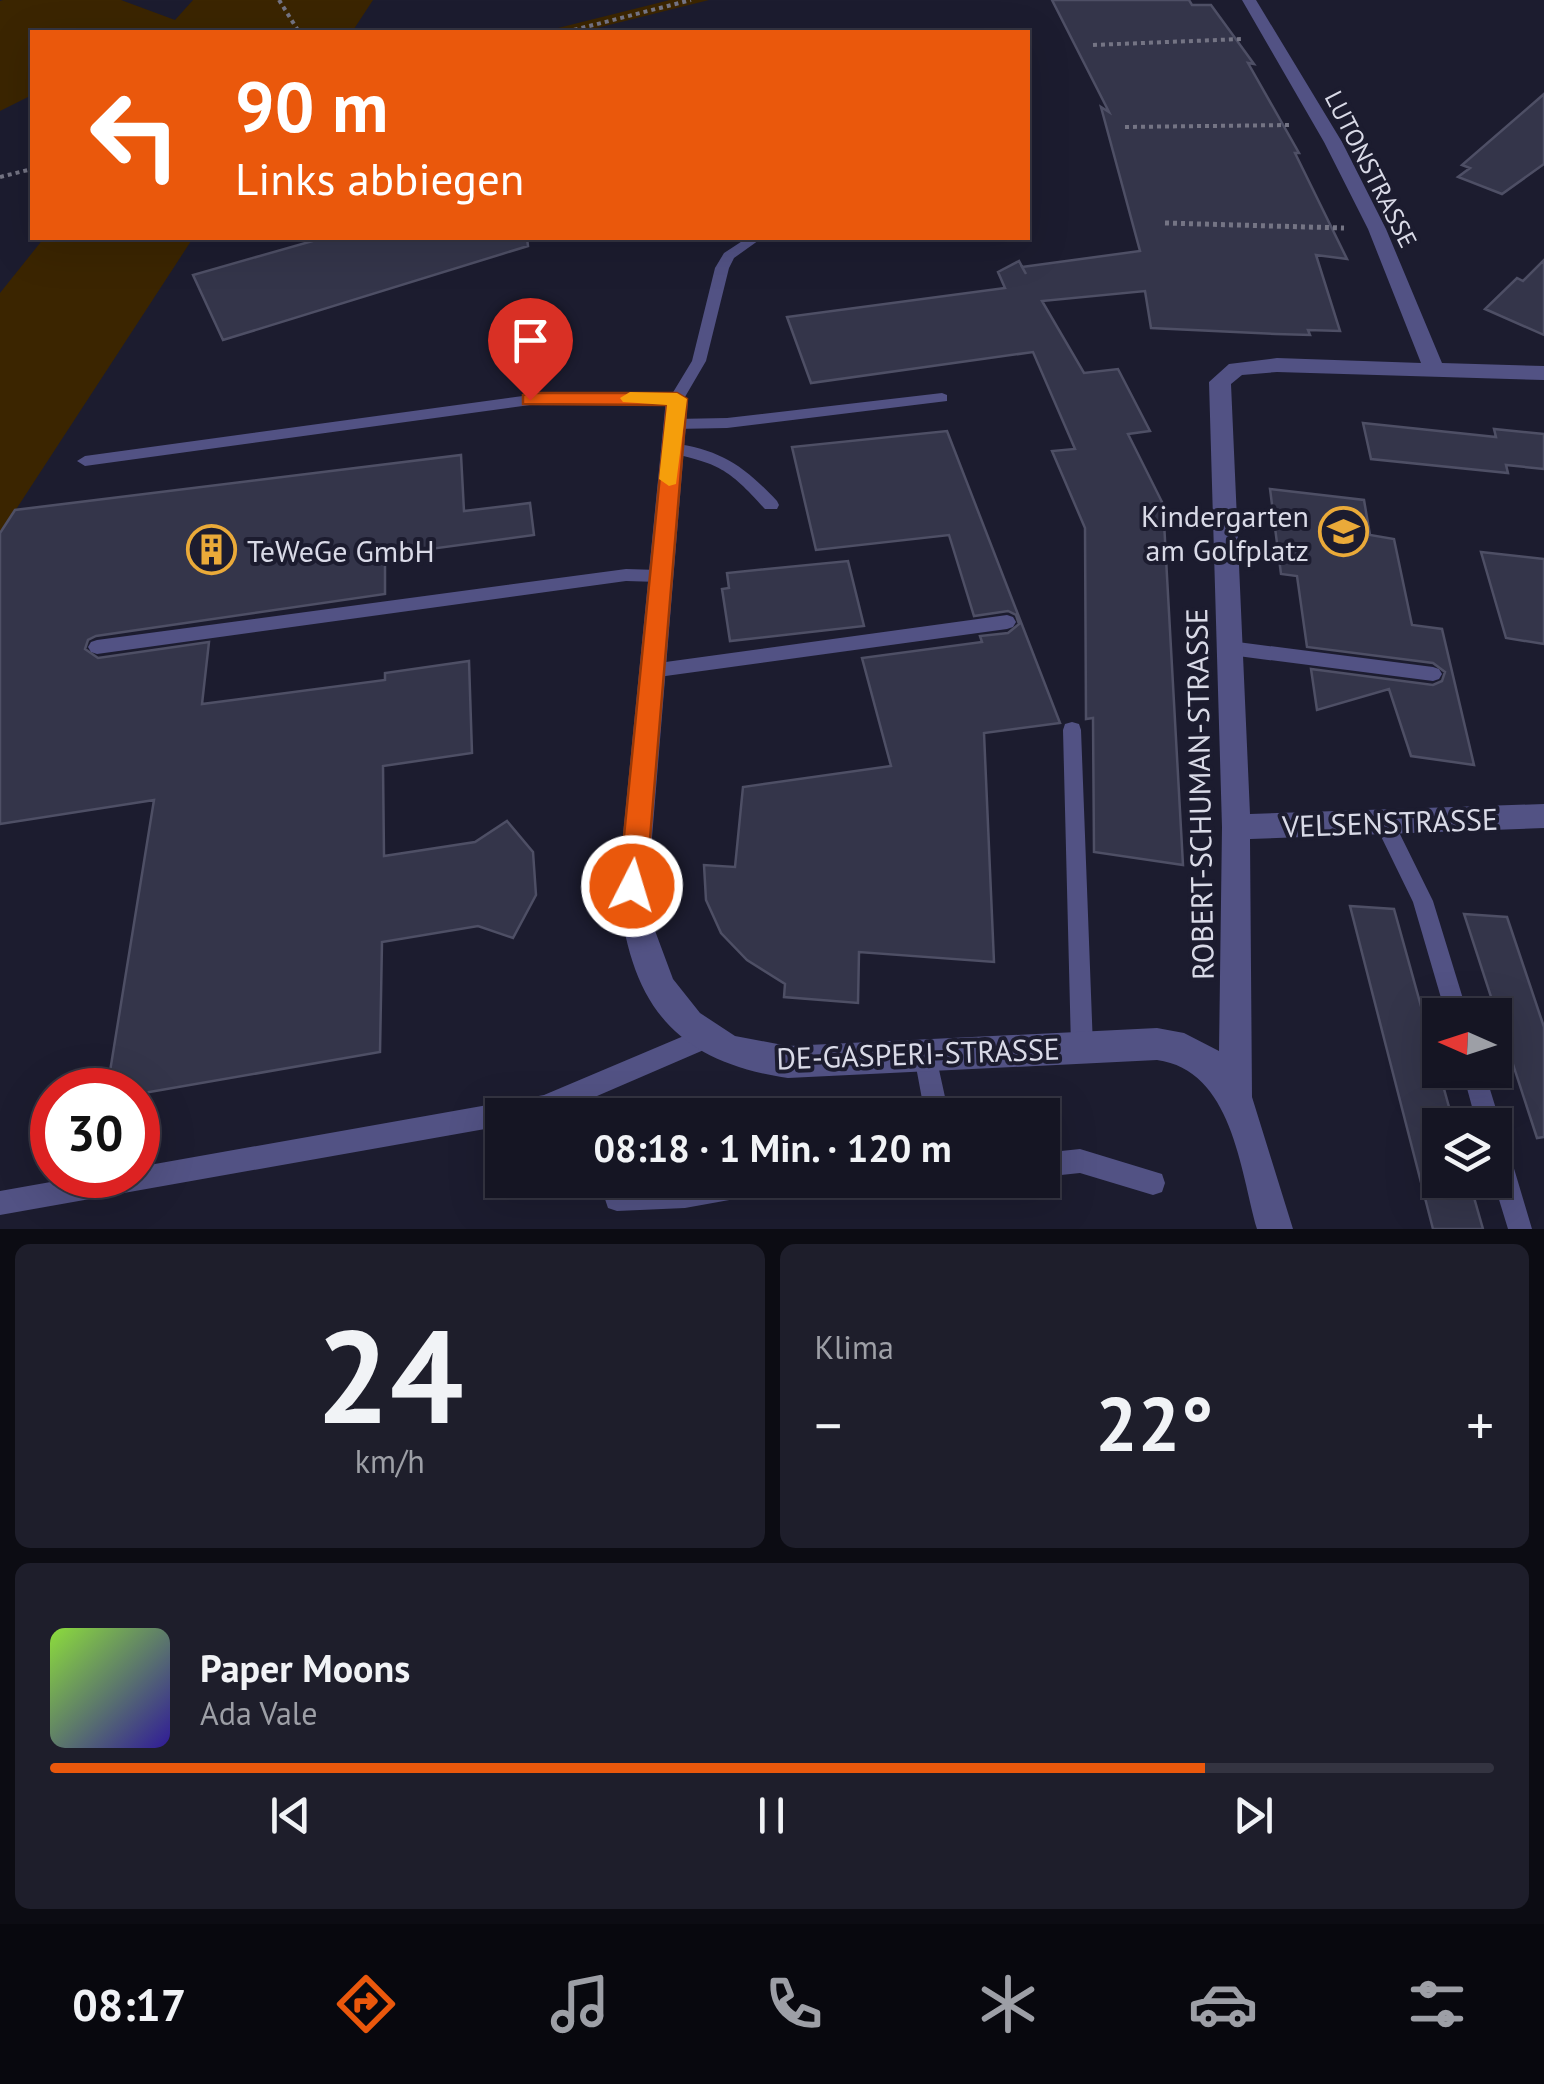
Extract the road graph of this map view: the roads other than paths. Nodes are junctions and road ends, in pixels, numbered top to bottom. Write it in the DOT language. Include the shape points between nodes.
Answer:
graph roads {
  1 [pos="1249,0"];
  2 [pos="751,240"];
  3 [pos="1434,369"];
  4 [pos="1544,372"];
  5 [pos="942,398"];
  6 [pos="675,424"];
  7 [pos="85,461"];
  8 [pos="772,505"];
  9 [pos="659,576"];
  10 [pos="1008,622"];
  11 [pos="96,647"];
  12 [pos="1230,648"];
  13 [pos="652,670"];
  14 [pos="1433,674"];
  15 [pos="1072,730"];
  16 [pos="1544,816"];
  17 [pos="1385,824"];
  18 [pos="1236,826"];
  19 [pos="1452,998"];
  20 [pos="705,1038"];
  21 [pos="1082,1047"];
  22 [pos="925,1056"];
  23 [pos="1235,1097"];
  24 [pos="934,1098"];
  25 [pos="1060,1164"];
  26 [pos="1152,1183"];
  27 [pos="640,1198"];
  28 [pos="1511,1198"];
  29 [pos="618,1199"];
  30 [pos="0,1203"];
  31 [pos="1275,1229"];
  32 [pos="1520,1229"];
  1 -- 3 [label="street, LUTONSTRASSE" via="1377,228"];
  2 -- 6 [label="lane" via="722,268 699,362"];
  3 -- 4 [label="street, ROBERT-SCHUMAN-STRASSE"];
  3 -- 12 [label="street, ROBERT-SCHUMAN-STRASSE" via="1250,366 1220,382"];
  5 -- 6 [label="lane"];
  6 -- 7 [label="lane" via="530,400"];
  6 -- 8 [label="lane"];
  6 -- 9 [label="street, DE-GASPERI-STRASSE"];
  9 -- 11 [label="lane" via="626,575"];
  9 -- 13 [label="street, DE-GASPERI-STRASSE"];
  10 -- 13 [label="lane"];
  12 -- 14 [label="lane"];
  12 -- 18 [label="street, ROBERT-SCHUMAN-STRASSE"];
  13 -- 20 [label="street, DE-GASPERI-STRASSE" via="634,918 654,977"];
  15 -- 21 [label="lane"];
  16 -- 17 [label="street, VELSENSTRASSE"];
  17 -- 18 [label="street, VELSENSTRASSE"];
  17 -- 19 [label="lane" via="1423,901"];
  18 -- 23 [label="street, ROBERT-SCHUMAN-STRASSE"];
  20 -- 22 [label="street, DE-GASPERI-STRASSE" via="746,1056 788,1062"];
  20 -- 30 [label="lane" via="544,1107"];
  21 -- 22 [label="street, DE-GASPERI-STRASSE"];
  21 -- 23 [label="street, DE-GASPERI-STRASSE" via="1178,1046 1206,1060"];
  22 -- 24 [label="lane"];
  23 -- 31 [label="street, ROBERT-SCHUMAN-STRASSE"];
  25 -- 26 [label="lane" via="1080,1162"];
  27 -- 29 [label="lane"];
  28 -- 32 [label="lane"];
}
